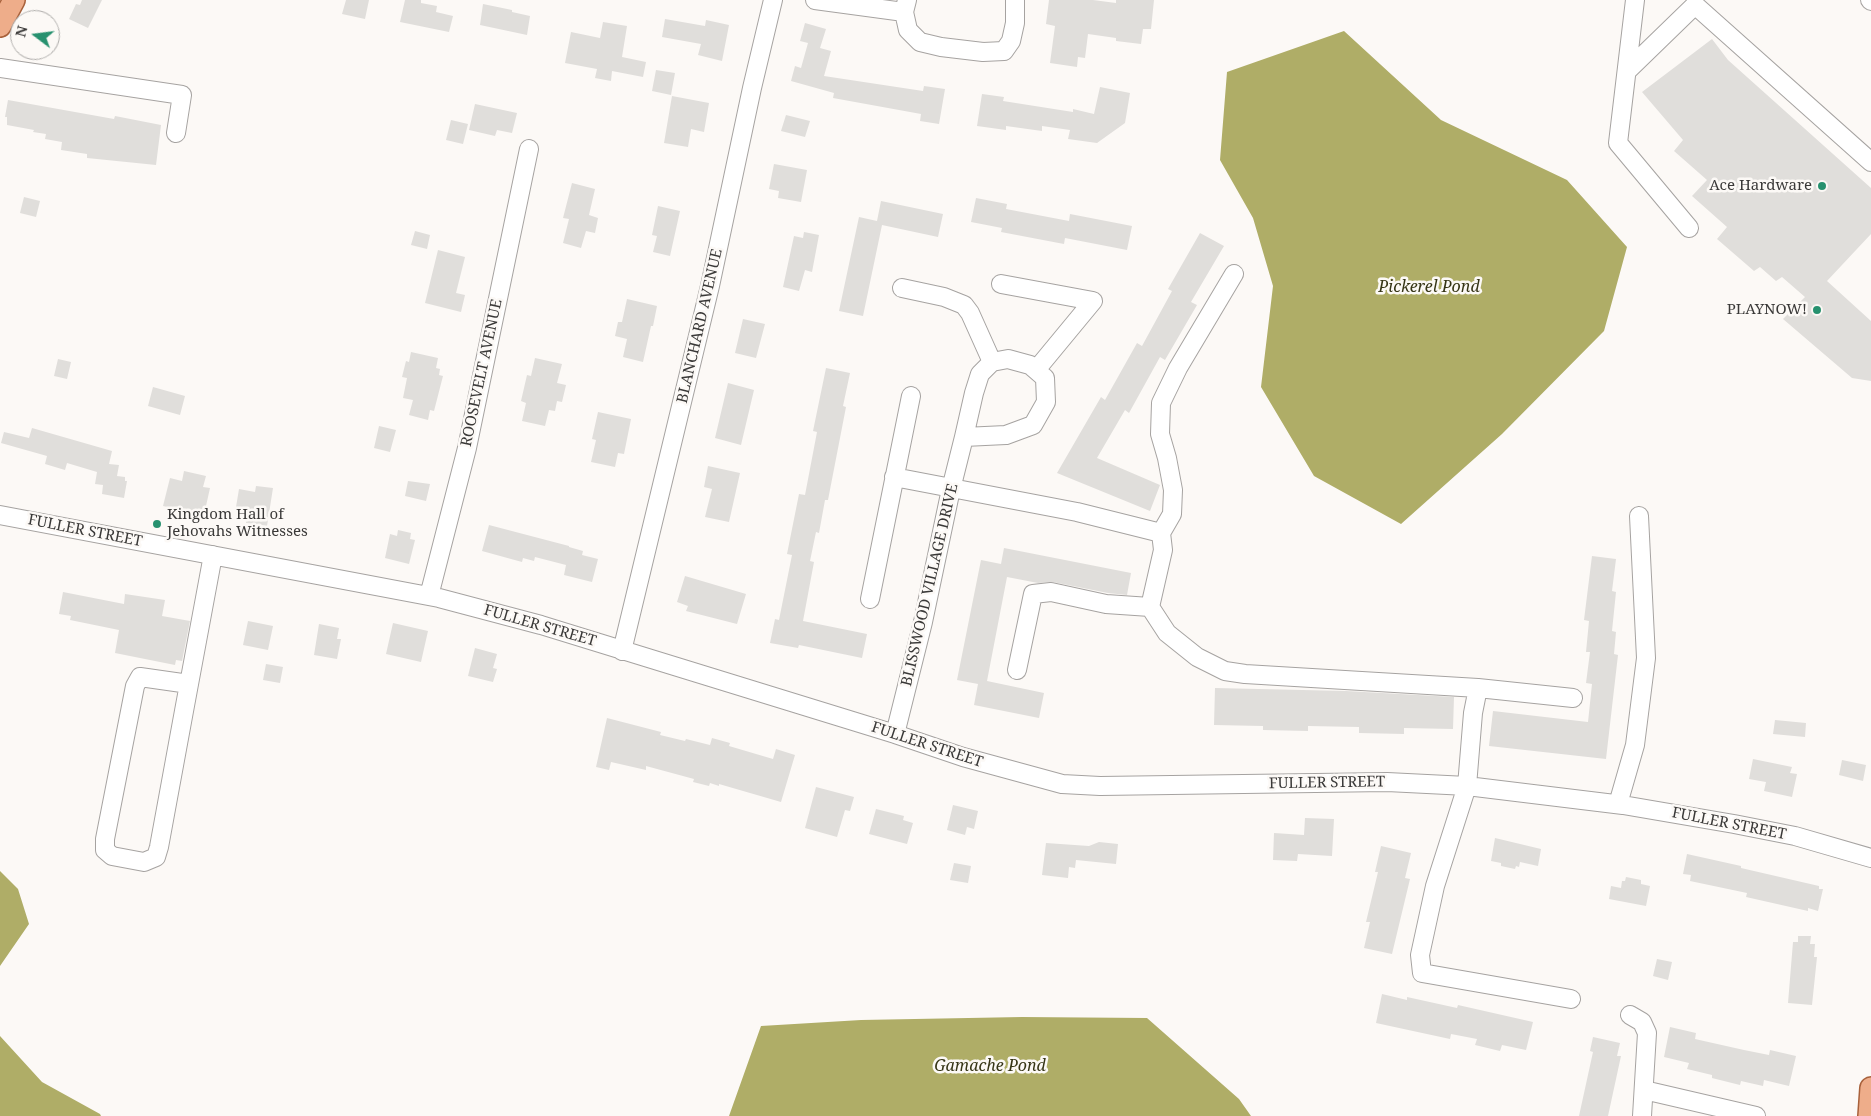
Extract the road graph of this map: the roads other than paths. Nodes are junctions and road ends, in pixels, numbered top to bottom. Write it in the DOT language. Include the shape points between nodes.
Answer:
graph roads {
  1 [pos="14,0"];
  2 [pos="773,0"];
  3 [pos="815,0"];
  4 [pos="1015,0"];
  5 [pos="1635,0"];
  6 [pos="906,6"];
  7 [pos="0,26"];
  8 [pos="0,68"];
  9 [pos="1627,71"];
  10 [pos="176,133"];
  11 [pos="529,149"];
  12 [pos="1871,162"];
  13 [pos="1689,228"];
  14 [pos="1234,274"];
  15 [pos="1001,284"];
  16 [pos="902,288"];
  17 [pos="992,362"];
  18 [pos="1036,370"];
  19 [pos="911,396"];
  20 [pos="964,437"];
  21 [pos="894,477"];
  22 [pos="952,489"];
  23 [pos="0,515"];
  24 [pos="1639,516"];
  25 [pos="1161,533"];
  26 [pos="213,555"];
  27 [pos="429,596"];
  28 [pos="870,599"];
  29 [pos="1150,607"];
  30 [pos="622,651"];
  31 [pos="1018,670"];
  32 [pos="189,684"];
  33 [pos="1478,688"];
  34 [pos="1573,698"];
  35 [pos="895,734"];
  36 [pos="1467,786"];
  37 [pos="1618,804"];
  38 [pos="1871,858"];
  39 [pos="1571,998"];
  40 [pos="1630,1015"];
  41 [pos="1871,1088"];
  42 [pos="1644,1090"];
  43 [pos="1642,1116"];
  44 [pos="1756,1116"];
  45 [pos="1869,1116"];
  1 -- 7 [label="main road"];
  2 -- 30 [label="street, BLANCHARD AVENUE" via="710,286"];
  3 -- 6 [label="street"];
  4 -- 6 [label="street" via="1015,23 1011,41 1004,51 983,52 920,42 908,30"];
  5 -- 9 [label="street"];
  8 -- 10 [label="street" via="182,95"];
  9 -- 12 [label="street" via="1695,5"];
  9 -- 13 [label="street" via="1618,143"];
  11 -- 27 [label="street, ROOSEVELT AVENUE" via="467,448"];
  14 -- 25 [label="street" via="1161,402 1160,434 1174,490 1172,514"];
  15 -- 18 [label="street" via="1093,301"];
  16 -- 17 [label="street" via="964,305"];
  17 -- 18 [label="street" via="1008,359"];
  17 -- 20 [label="street, BLISSWOOD VILLAGE DRIVE" via="980,374"];
  18 -- 20 [label="street" via="1044,378 1046,402 1033,425 1006,435"];
  19 -- 21 [label="street"];
  20 -- 22 [label="street, BLISSWOOD VILLAGE DRIVE"];
  21 -- 22 [label="street"];
  21 -- 28 [label="street"];
  22 -- 25 [label="street" via="1077,512"];
  22 -- 35 [label="street, BLISSWOOD VILLAGE DRIVE" via="924,622"];
  23 -- 26 [label="street, FULLER STREET"];
  24 -- 37 [label="street" via="1646,658 1635,746"];
  25 -- 29 [label="street" via="1163,550"];
  26 -- 27 [label="street, FULLER STREET"];
  26 -- 32 [label="street"];
  27 -- 30 [label="street, FULLER STREET" via="541,625"];
  29 -- 31 [label="street" via="1106,604 1050,592 1033,594"];
  29 -- 33 [label="street" via="1167,634 1198,657 1225,671"];
  30 -- 35 [label="street, FULLER STREET"];
  32 -- 32 [label="street" via="156,857 144,862 112,856 105,850 105,839 135,686 140,677"];
  33 -- 34 [label="street"];
  33 -- 36 [label="street" via="1472,713"];
  35 -- 36 [label="street, FULLER STREET" via="963,757 1062,784 1388,782"];
  36 -- 37 [label="street, FULLER STREET"];
  36 -- 39 [label="street" via="1434,886 1420,955 1422,973"];
  37 -- 38 [label="street, FULLER STREET" via="1795,836"];
  40 -- 42 [label="street" via="1642,1022 1647,1033"];
  41 -- 45 [label="main road"];
  42 -- 43 [label="street"];
  42 -- 44 [label="street"];
}
